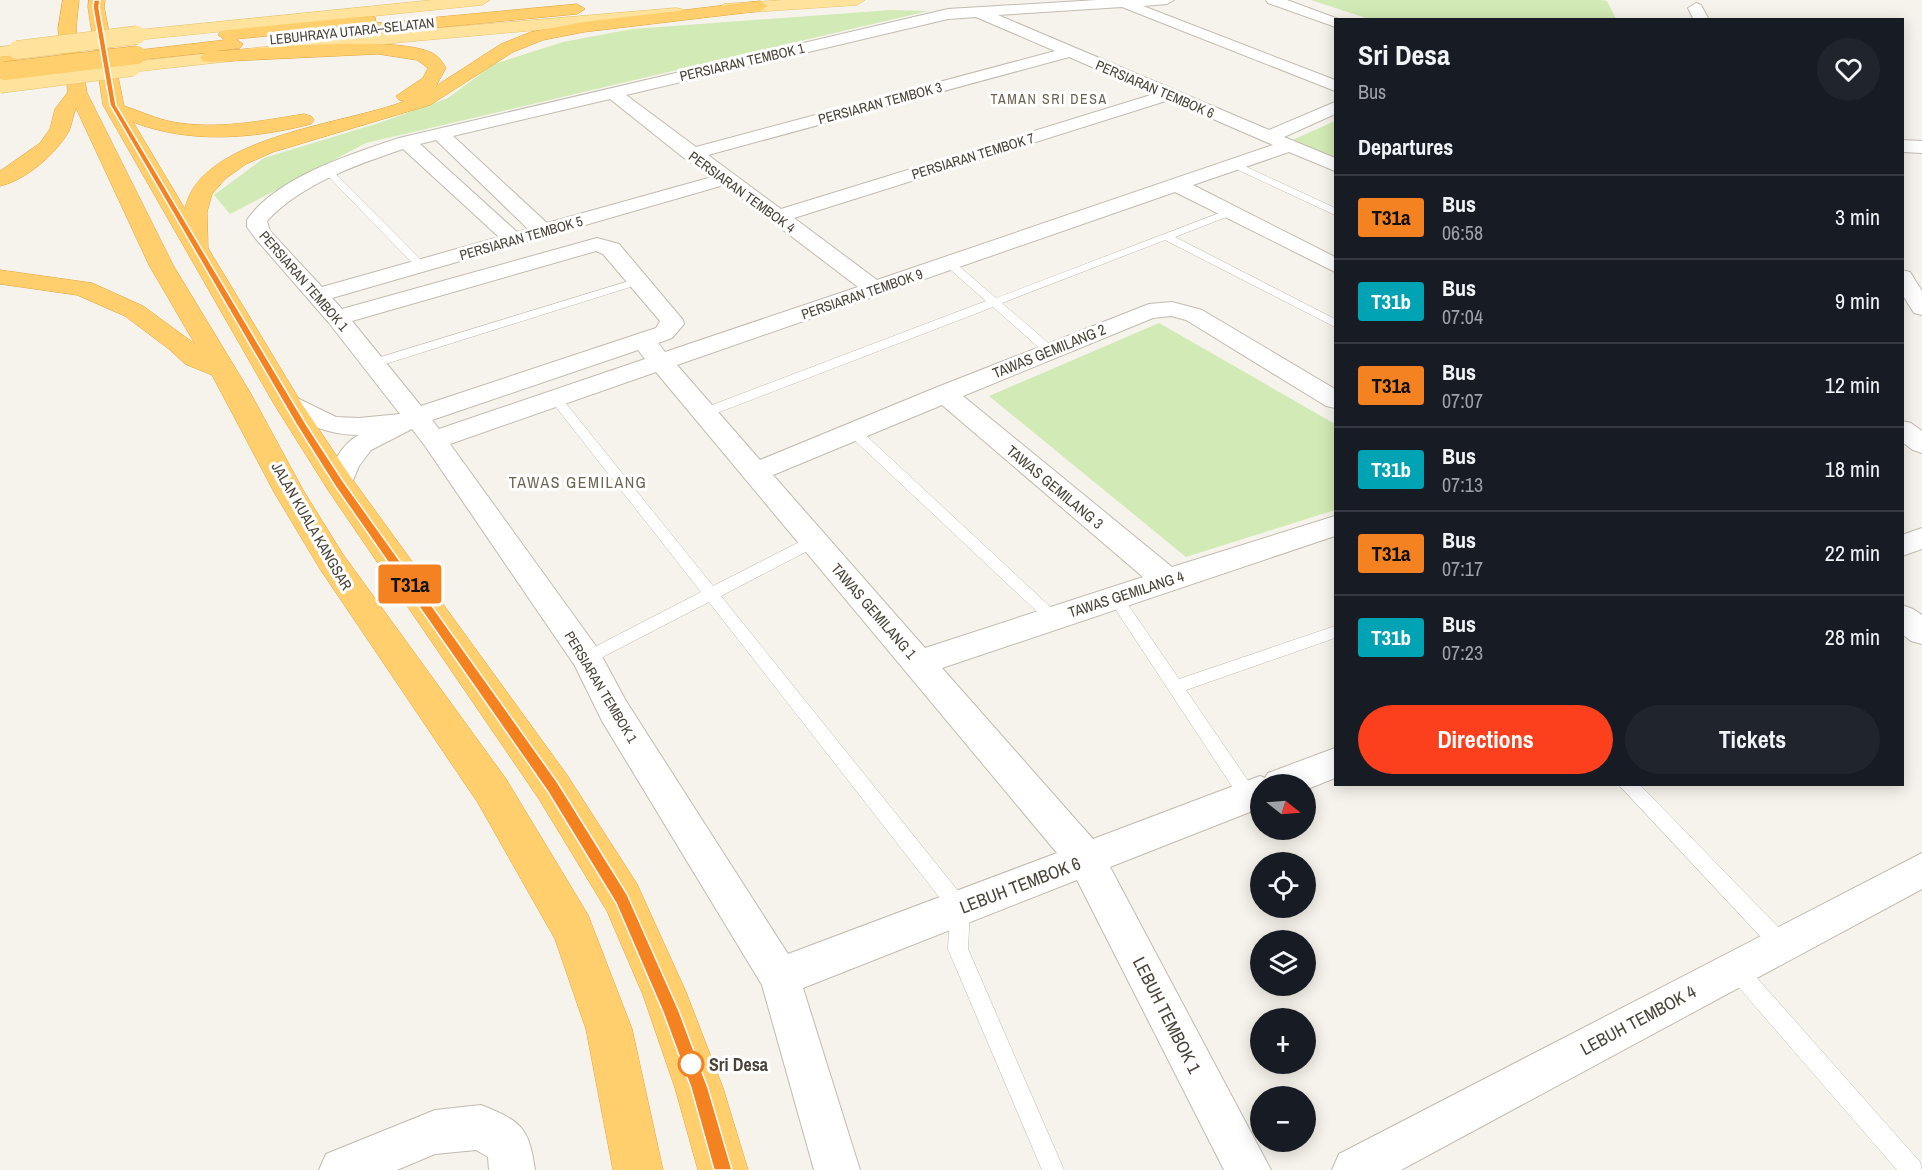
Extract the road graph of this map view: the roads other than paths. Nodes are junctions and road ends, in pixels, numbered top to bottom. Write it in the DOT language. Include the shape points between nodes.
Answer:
graph roads {
  1 [pos="55,0"];
  2 [pos="71,0"];
  3 [pos="482,0"];
  4 [pos="704,0"];
  5 [pos="857,0"];
  6 [pos="1167,0"];
  7 [pos="1273,0"];
  8 [pos="589,1"];
  9 [pos="98,2"];
  10 [pos="1120,3"];
  11 [pos="760,6"];
  12 [pos="975,11"];
  13 [pos="1334,22"];
  14 [pos="67,29"];
  15 [pos="135,51"];
  16 [pos="1069,52"];
  17 [pos="210,57"];
  18 [pos="4,65"];
  19 [pos="1334,86"];
  20 [pos="611,92"];
  21 [pos="78,93"];
  22 [pos="1169,95"];
  23 [pos="1334,107"];
  24 [pos="117,111"];
  25 [pos="440,134"];
  26 [pos="1268,137"];
  27 [pos="406,142"];
  28 [pos="1289,146"];
  29 [pos="1904,146"];
  30 [pos="1922,147"];
  31 [pos="691,154"];
  32 [pos="1235,165"];
  33 [pos="1334,165"];
  34 [pos="330,173"];
  35 [pos="725,179"];
  36 [pos="0,180"];
  37 [pos="1177,185"];
  38 [pos="1230,212"];
  39 [pos="1334,212"];
  40 [pos="777,217"];
  41 [pos="587,219"];
  42 [pos="543,231"];
  43 [pos="1167,237"];
  44 [pos="513,239"];
  45 [pos="597,244"];
  46 [pos="198,250"];
  47 [pos="949,263"];
  48 [pos="1334,264"];
  49 [pos="421,266"];
  50 [pos="0,277"];
  51 [pos="1904,280"];
  52 [pos="639,281"];
  53 [pos="875,289"];
  54 [pos="318,295"];
  55 [pos="993,303"];
  56 [pos="1922,308"];
  57 [pos="1904,315"];
  58 [pos="337,318"];
  59 [pos="1334,323"];
  60 [pos="1922,323"];
  61 [pos="1049,350"];
  62 [pos="652,352"];
  63 [pos="375,363"];
  64 [pos="222,369"];
  65 [pos="944,393"];
  66 [pos="1334,398"];
  67 [pos="556,399"];
  68 [pos="288,404"];
  69 [pos="704,413"];
  70 [pos="425,428"];
  71 [pos="853,431"];
  72 [pos="754,472"];
  73 [pos="339,483"];
  74 [pos="1334,526"];
  75 [pos="1922,538"];
  76 [pos="814,542"];
  77 [pos="1904,545"];
  78 [pos="1167,580"];
  79 [pos="709,595"];
  80 [pos="1115,597"];
  81 [pos="1053,618"];
  82 [pos="1904,618"];
  83 [pos="1334,632"];
  84 [pos="1922,632"];
  85 [pos="587,658"];
  86 [pos="919,663"];
  87 [pos="1176,687"];
  88 [pos="1334,763"];
  89 [pos="1307,774"];
  90 [pos="1250,775"];
  91 [pos="1629,786"];
  92 [pos="1250,796"];
  93 [pos="1086,859"];
  94 [pos="1922,870"];
  95 [pos="960,908"];
  96 [pos="1781,944"];
  97 [pos="1735,968"];
  98 [pos="780,977"];
  99 [pos="342,1170"];
  100 [pos="512,1170"];
  101 [pos="638,1170"];
  102 [pos="723,1170"];
  103 [pos="837,1170"];
  104 [pos="1053,1170"];
  105 [pos="1248,1170"];
  106 [pos="1355,1170"];
  107 [pos="1912,1170"];
  1 -- 14 [label="highway" via="58,17"];
  2 -- 14 [label="highway, JALAN KUALA KANGSAR"];
  3 -- 15 [label="main road"];
  4 -- 15 [label="highway, LEBUHRAYA UTARA–SELATAN"];
  5 -- 11 [label="main road"];
  6 -- 10 [label="street, PERSIARAN TEMBOK 1"];
  7 -- 13 [label="street"];
  8 -- 15 [label="highway, LEBUHRAYA UTARA–SELATAN" via="431,14"];
  9 -- 24 [label="highway"];
  10 -- 12 [label="street, PERSIARAN TEMBOK 1"];
  10 -- 19 [label="street"];
  11 -- 17 [label="main road"];
  11 -- 46 [label="highway" via="578,27 542,35 502,51 419,104 251,154 222,171 202,191 195,213"];
  12 -- 16 [label="street, PERSIARAN TEMBOK 6"];
  12 -- 20 [label="street, PERSIARAN TEMBOK 1" via="937,16"];
  14 -- 21 [label="highway, JALAN KUALA KANGSAR"];
  15 -- 17 [label="main road"];
  15 -- 18 [label="main road, bridge"];
  15 -- 18 [label="main road, bridge"];
  16 -- 22 [label="street, PERSIARAN TEMBOK 6"];
  16 -- 31 [label="street, PERSIARAN TEMBOK 3"];
  17 -- 24 [label="highway" via="378,49 421,55 437,69 426,85 405,97 350,112 285,123 188,130 156,125 135,114"];
  20 -- 25 [label="street, PERSIARAN TEMBOK 1"];
  20 -- 31 [label="street, PERSIARAN TEMBOK 4"];
  21 -- 36 [label="highway" via="64,109 60,129 47,147"];
  21 -- 64 [label="highway, JALAN KUALA KANGSAR" via="161,265"];
  22 -- 26 [label="street, PERSIARAN TEMBOK 6"];
  22 -- 40 [label="street, PERSIARAN TEMBOK 7"];
  23 -- 26 [label="street"];
  24 -- 46 [label="highway"];
  25 -- 27 [label="street, PERSIARAN TEMBOK 1"];
  25 -- 42 [label="street"];
  26 -- 28 [label="street, PERSIARAN TEMBOK 6"];
  27 -- 34 [label="street, PERSIARAN TEMBOK 1"];
  27 -- 44 [label="street"];
  28 -- 32 [label="street, PERSIARAN TEMBOK 9"];
  28 -- 33 [label="street, PERSIARAN TEMBOK 6"];
  29 -- 30 [label="street"];
  31 -- 35 [label="street, PERSIARAN TEMBOK 4"];
  32 -- 37 [label="street, PERSIARAN TEMBOK 9"];
  32 -- 39 [label="lane"];
  34 -- 49 [label="lane"];
  34 -- 54 [label="street, PERSIARAN TEMBOK 1" via="274,202 257,220 257,227"];
  35 -- 40 [label="street, PERSIARAN TEMBOK 4"];
  35 -- 41 [label="street, PERSIARAN TEMBOK 5"];
  37 -- 38 [label="street"];
  37 -- 47 [label="street, PERSIARAN TEMBOK 9"];
  38 -- 43 [label="lane"];
  38 -- 48 [label="street"];
  40 -- 53 [label="street, PERSIARAN TEMBOK 4"];
  41 -- 42 [label="street, PERSIARAN TEMBOK 5"];
  41 -- 45 [label="street"];
  42 -- 44 [label="street, PERSIARAN TEMBOK 5"];
  43 -- 55 [label="lane"];
  43 -- 59 [label="lane"];
  44 -- 49 [label="street, PERSIARAN TEMBOK 5"];
  45 -- 52 [label="street" via="612,249"];
  45 -- 58 [label="street"];
  46 -- 68 [label="highway"];
  47 -- 53 [label="street, PERSIARAN TEMBOK 9"];
  47 -- 55 [label="lane"];
  49 -- 54 [label="street, PERSIARAN TEMBOK 5"];
  50 -- 64 [label="highway" via="83,288 134,311 194,358"];
  51 -- 56 [label="street"];
  52 -- 62 [label="street" via="672,322"];
  52 -- 63 [label="lane"];
  53 -- 62 [label="street, PERSIARAN TEMBOK 9"];
  54 -- 58 [label="street, PERSIARAN TEMBOK 1"];
  55 -- 61 [label="lane"];
  55 -- 69 [label="lane"];
  57 -- 60 [label="street"];
  58 -- 63 [label="street, PERSIARAN TEMBOK 1"];
  61 -- 65 [label="street, TAWAS GEMILANG 2"];
  61 -- 66 [label="street, TAWAS GEMILANG 2" via="1149,311 1179,310 1194,315"];
  62 -- 67 [label="street, PERSIARAN TEMBOK 9"];
  62 -- 69 [label="street, TAWAS GEMILANG 1"];
  62 -- 70 [label="street"];
  63 -- 70 [label="street, PERSIARAN TEMBOK 1"];
  64 -- 101 [label="highway, JALAN KUALA KANGSAR" via="331,561 492,791 573,930 609,1029"];
  65 -- 71 [label="street, TAWAS GEMILANG 2"];
  65 -- 78 [label="street, TAWAS GEMILANG 3"];
  67 -- 70 [label="street, PERSIARAN TEMBOK 9"];
  67 -- 79 [label="lane"];
  68 -- 70 [label="street" via="316,421 340,428"];
  68 -- 73 [label="highway"];
  69 -- 72 [label="street, TAWAS GEMILANG 1"];
  70 -- 73 [label="street" via="362,444 346,463"];
  70 -- 85 [label="street, PERSIARAN TEMBOK 1"];
  71 -- 72 [label="street, TAWAS GEMILANG 2"];
  71 -- 81 [label="lane"];
  72 -- 76 [label="street, TAWAS GEMILANG 1"];
  73 -- 102 [label="highway" via="553,788 622,898 668,1002"];
  74 -- 78 [label="street, TAWAS GEMILANG 4"];
  75 -- 77 [label="street"];
  76 -- 79 [label="lane"];
  76 -- 86 [label="street, TAWAS GEMILANG 1"];
  78 -- 80 [label="street, TAWAS GEMILANG 4"];
  79 -- 85 [label="lane"];
  79 -- 95 [label="lane"];
  80 -- 81 [label="street, TAWAS GEMILANG 4"];
  80 -- 87 [label="lane"];
  81 -- 86 [label="street, TAWAS GEMILANG 4"];
  82 -- 84 [label="street"];
  83 -- 87 [label="lane"];
  85 -- 98 [label="street, PERSIARAN TEMBOK 1" via="614,711"];
  86 -- 93 [label="street, TAWAS GEMILANG 1"];
  87 -- 90 [label="lane"];
  88 -- 89 [label="street, LEBUH TEMBOK 6"];
  91 -- 96 [label="lane"];
  92 -- 93 [label="street, LEBUH TEMBOK 6"];
  93 -- 95 [label="street, LEBUH TEMBOK 6"];
  93 -- 105 [label="street, LEBUH TEMBOK 1"];
  94 -- 96 [label="street, LEBUH TEMBOK 4"];
  95 -- 98 [label="street, LEBUH TEMBOK 6"];
  95 -- 104 [label="lane" via="958,949"];
  96 -- 97 [label="street, LEBUH TEMBOK 4"];
  97 -- 106 [label="street, LEBUH TEMBOK 4"];
  97 -- 107 [label="lane"];
  98 -- 103 [label="street, PERSIARAN TEMBOK 1"];
  99 -- 100 [label="street" via="435,1132 481,1127 509,1145"];
}
